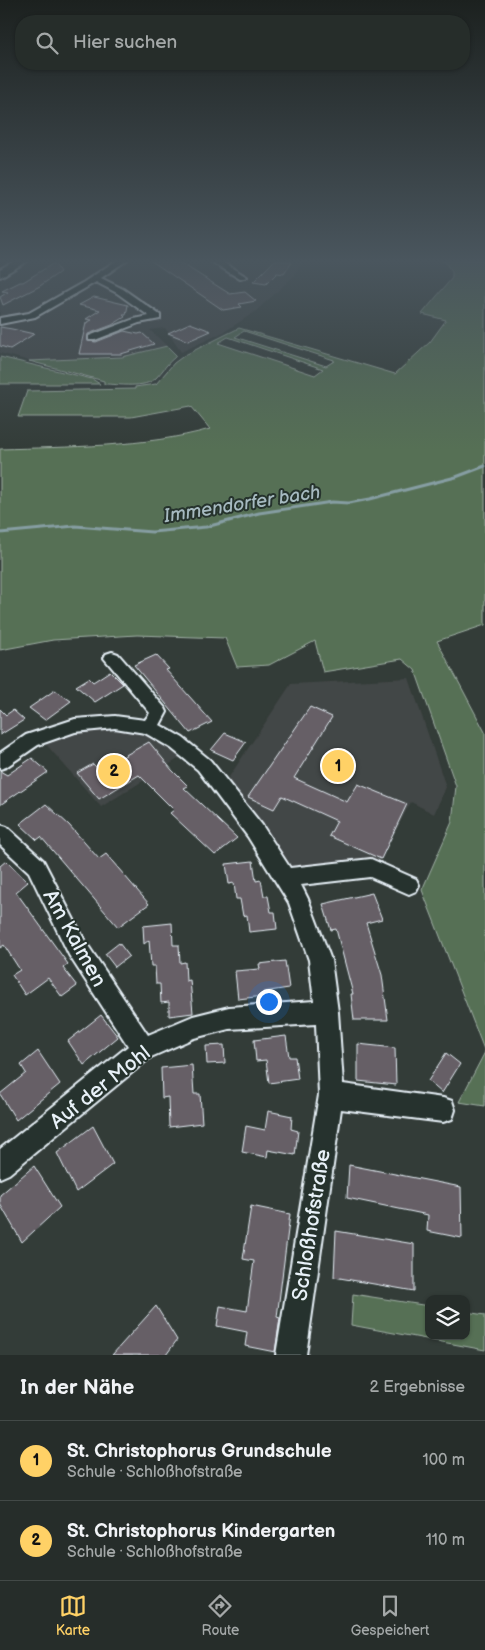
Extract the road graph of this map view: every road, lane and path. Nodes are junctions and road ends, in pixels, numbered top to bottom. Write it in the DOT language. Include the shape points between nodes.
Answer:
graph roads {
  1 [pos="131,323"];
  2 [pos="92,338"];
  3 [pos="112,658"];
  4 [pos="149,726"];
  5 [pos="0,762"];
  6 [pos="0,833"];
  7 [pos="285,878"];
  8 [pos="409,885"];
  9 [pos="327,1012"];
  10 [pos="143,1049"];
  11 [pos="331,1095"];
  12 [pos="444,1110"];
  13 [pos="0,1165"];
  14 [pos="291,1355"];
  1 -- 2 [label="street"];
  3 -- 4 [label="street" via="159,712"];
  4 -- 5 [label="street, Schloßhofstraße" via="114,722 75,726 32,740"];
  4 -- 7 [label="street, Schloßhofstraße" via="177,742 204,766 255,831"];
  6 -- 10 [label="street, Am Kalmen" via="36,866 77,948"];
  7 -- 8 [label="street" via="371,868"];
  7 -- 9 [label="street, Schloßhofstraße" via="298,899 320,960"];
  9 -- 10 [label="street, Auf der Mohl" via="229,1018 192,1027"];
  9 -- 11 [label="street, Schloßhofstraße"];
  10 -- 13 [label="street, Auf der Mohl"];
  11 -- 12 [label="street"];
  11 -- 14 [label="street, Schloßhofstraße"];
}
